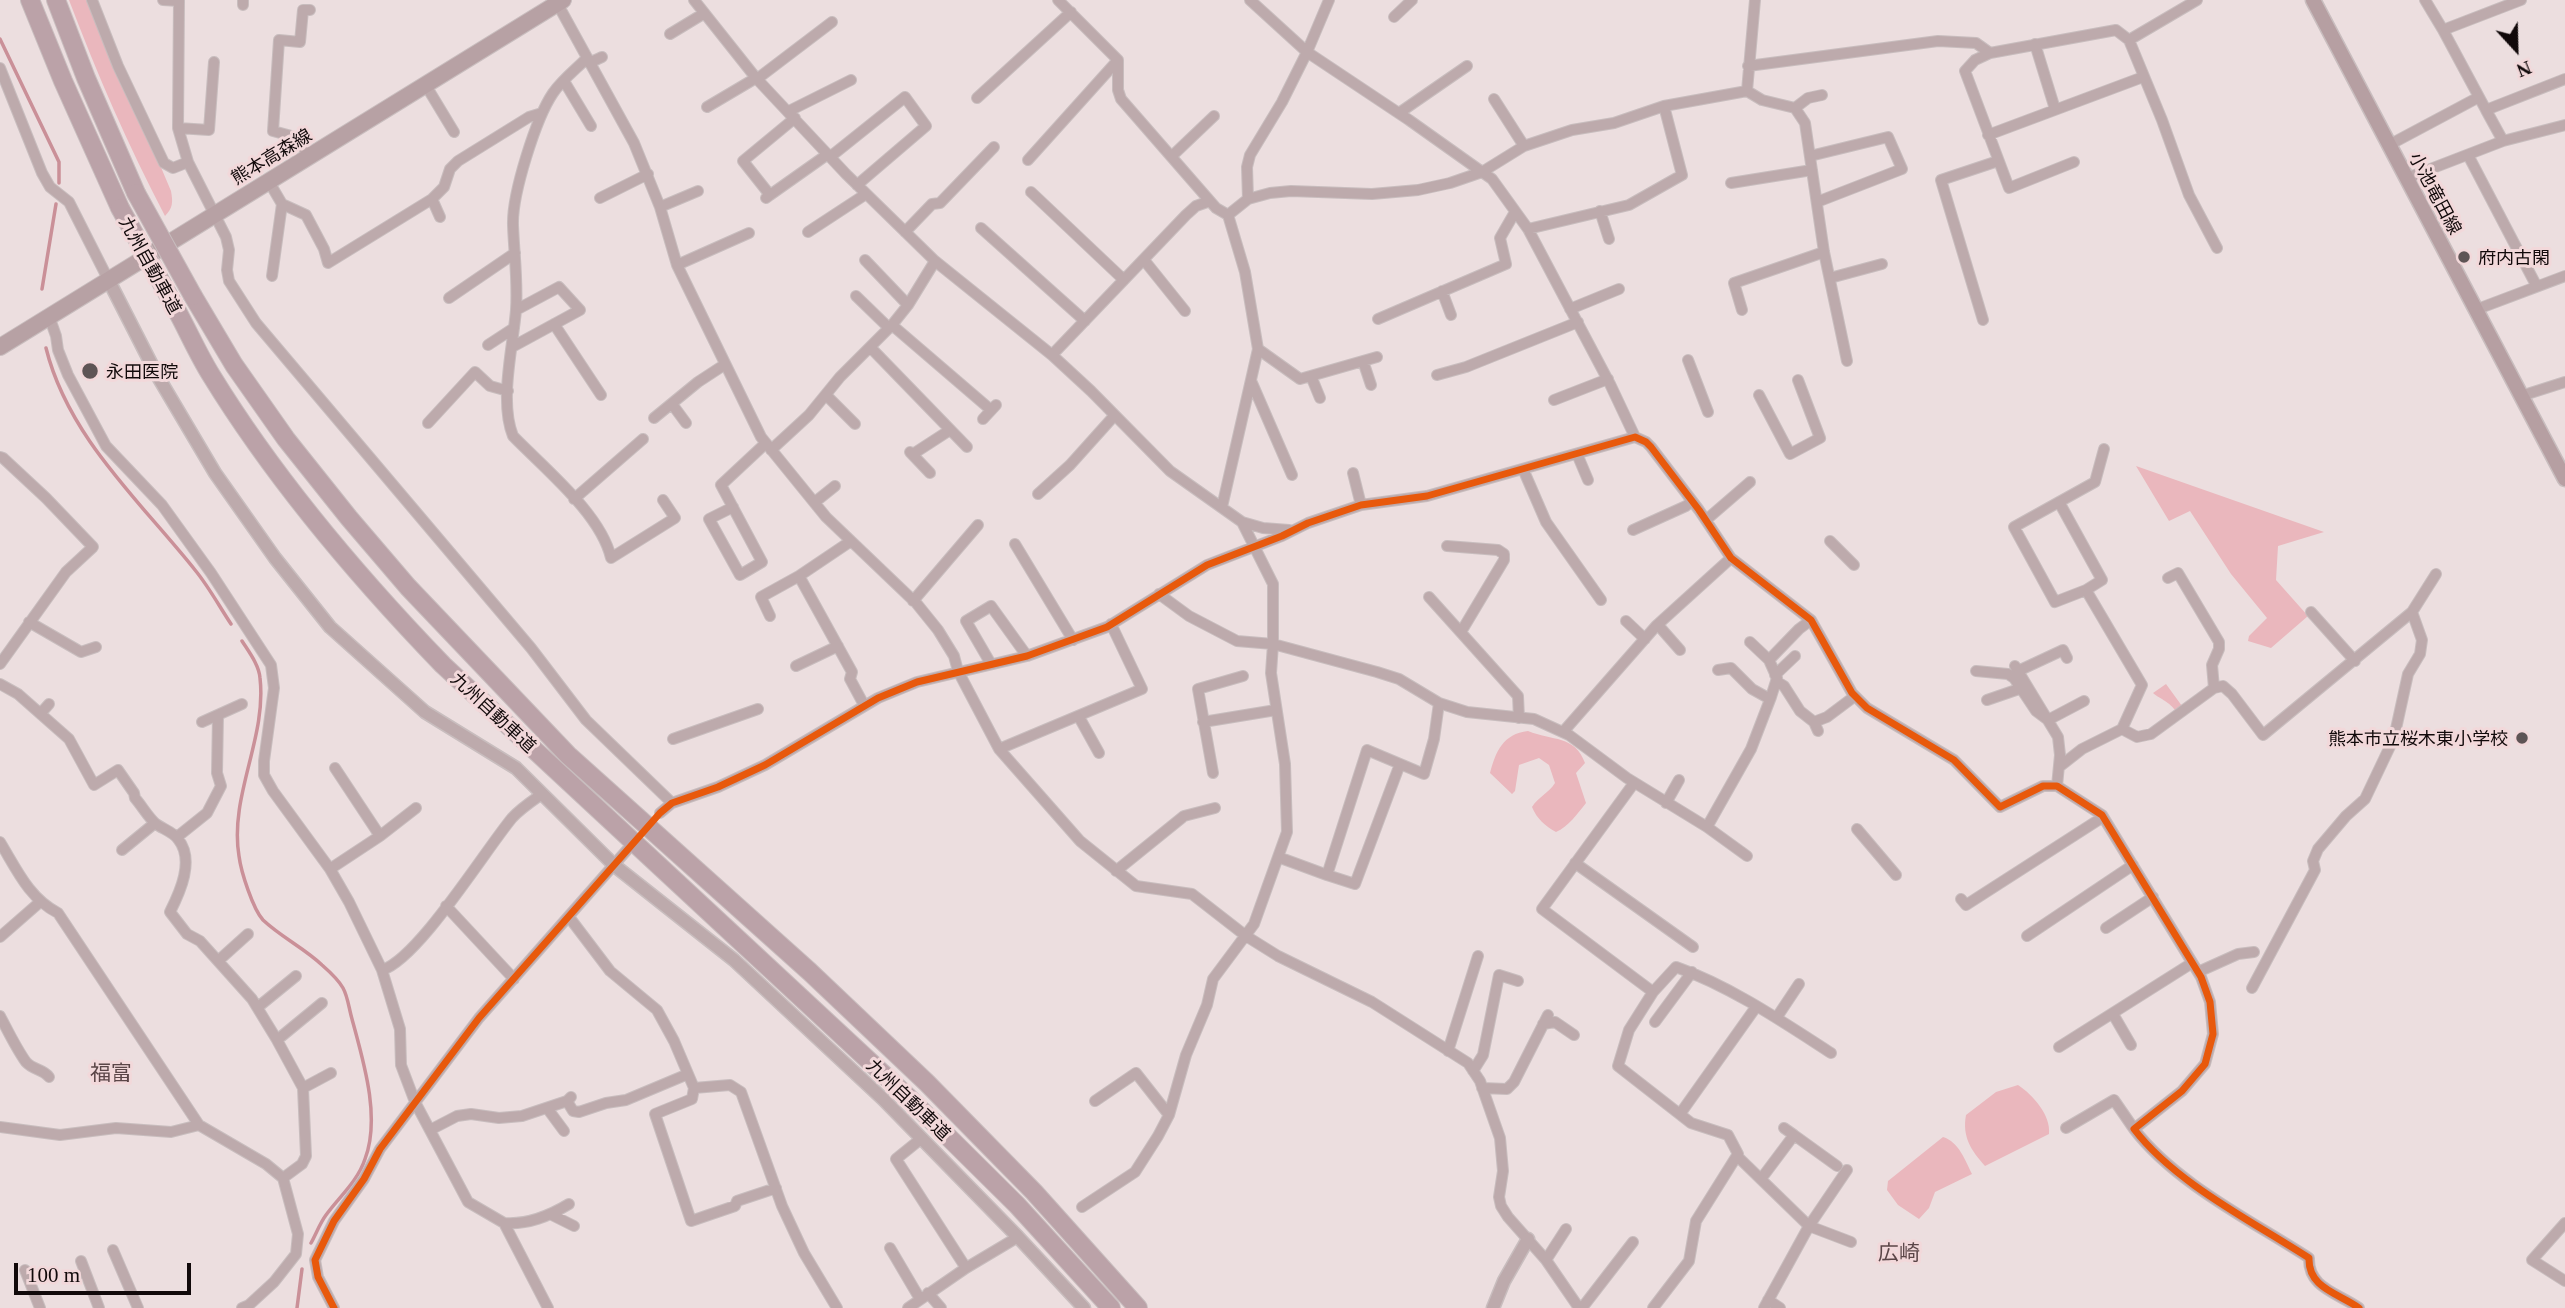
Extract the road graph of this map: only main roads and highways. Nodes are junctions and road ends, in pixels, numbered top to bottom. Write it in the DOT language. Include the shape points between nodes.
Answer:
graph roads {
  1 [pos="30,0"];
  2 [pos="56,0"];
  3 [pos="2313,0"];
  4 [pos="559,1"];
  5 [pos="0,347"];
  6 [pos="2565,479"];
  7 [pos="1111,1308"];
  8 [pos="1137,1308"];
  1 -- 7 [label="highway, 九州自動車道, bridge" via="120,208 210,374 328,539 443,665 908,1097 1017,1205"];
  2 -- 8 [label="highway, 九州自動車道, bridge" via="136,193 193,296 234,365 349,518 568,755 927,1083 1034,1192"];
  3 -- 6 [label="main road, 小池竜田線"];
  4 -- 5 [label="main road, 熊本高森線"];
}
